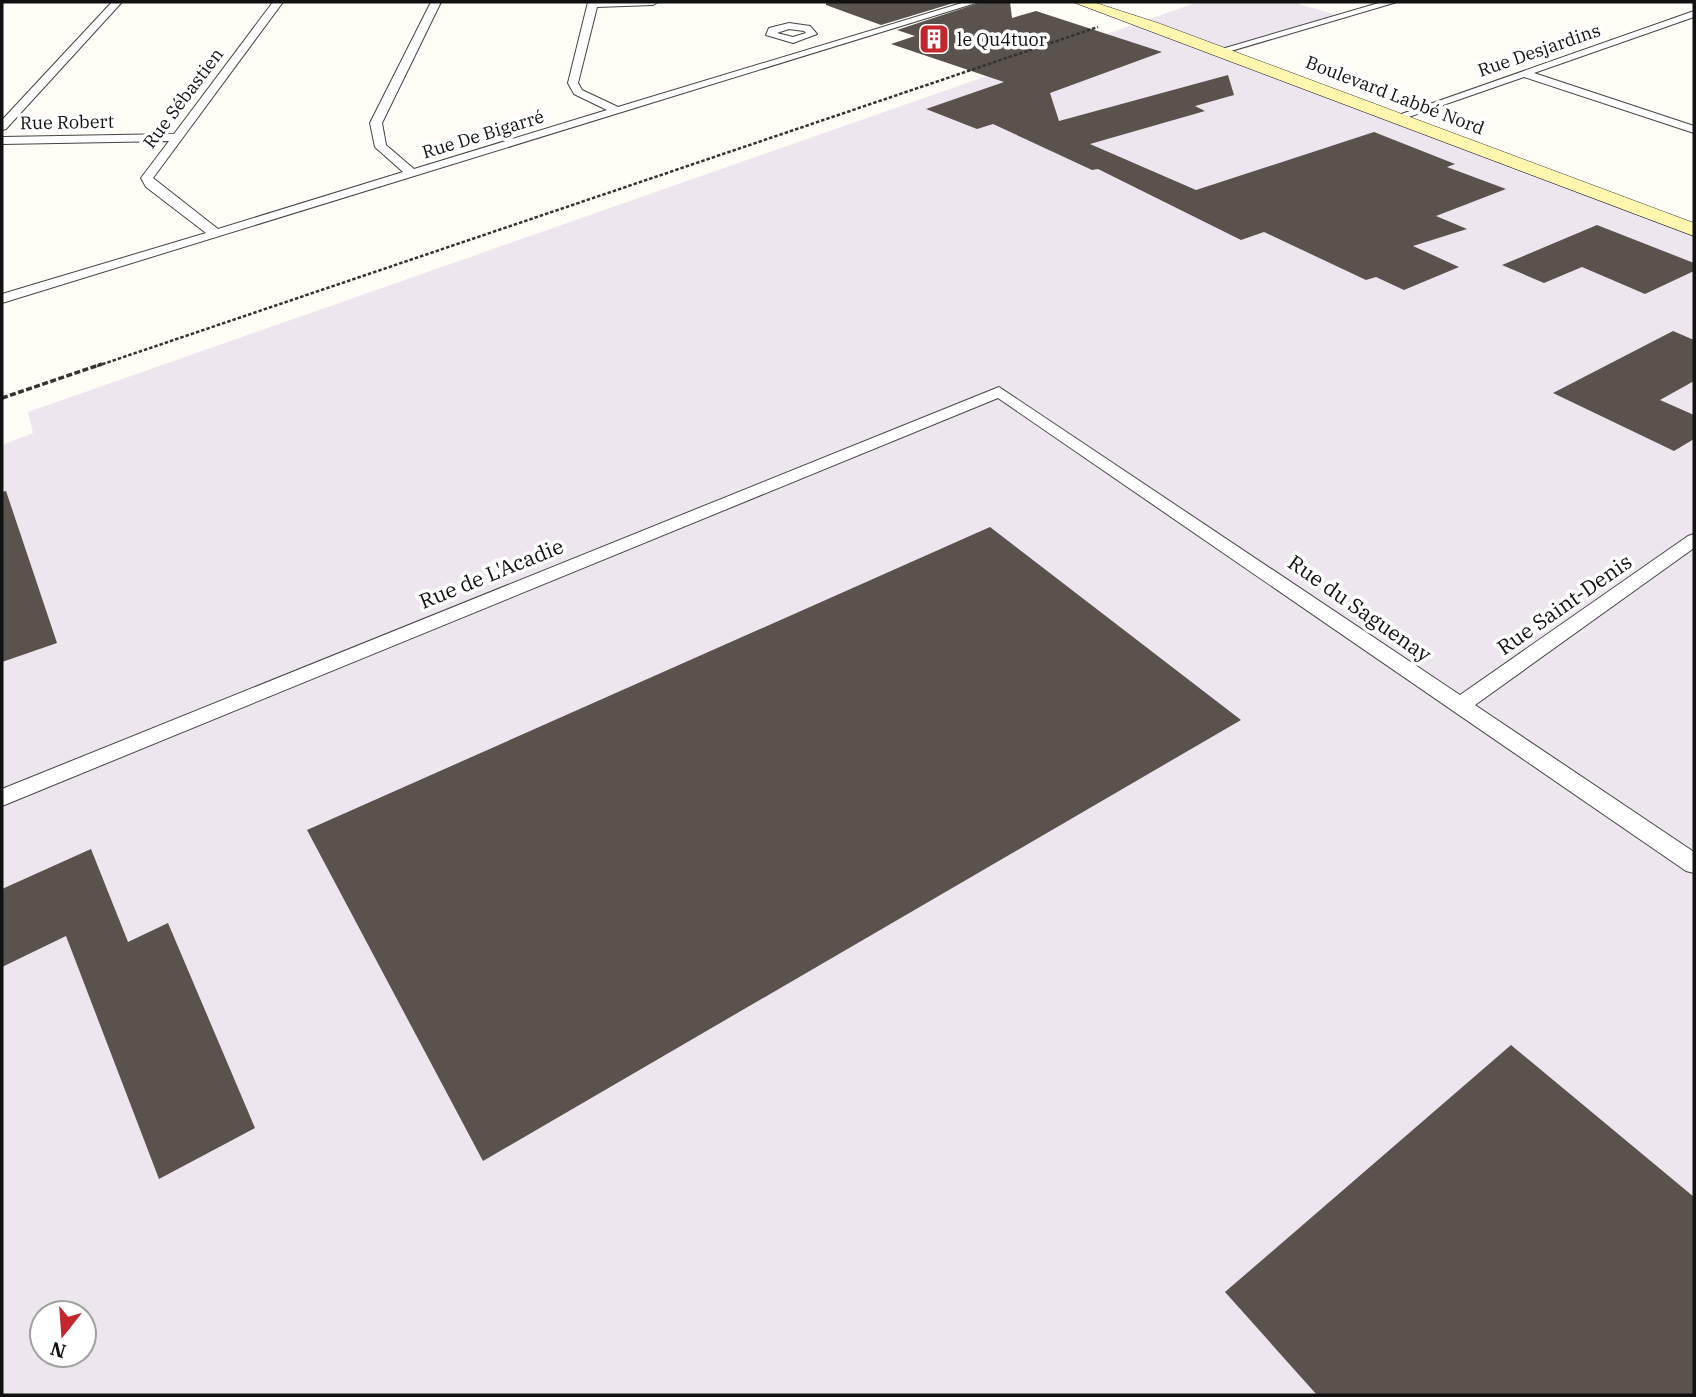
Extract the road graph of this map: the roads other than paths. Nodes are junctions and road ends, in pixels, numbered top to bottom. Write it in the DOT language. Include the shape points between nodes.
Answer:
graph roads {
  1 [pos="117,2"];
  2 [pos="278,2"];
  3 [pos="436,2"];
  4 [pos="653,2"];
  5 [pos="974,2"];
  6 [pos="1080,2"];
  7 [pos="1124,2"];
  8 [pos="1392,2"];
  9 [pos="593,3"];
  10 [pos="1694,14"];
  11 [pos="806,38"];
  12 [pos="831,46"];
  13 [pos="1240,46"];
  14 [pos="1220,51"];
  15 [pos="1524,74"];
  16 [pos="1418,110"];
  17 [pos="618,111"];
  18 [pos="1396,118"];
  19 [pos="1694,120"];
  20 [pos="1681,126"];
  21 [pos="2,127"];
  22 [pos="1694,130"];
  23 [pos="175,137"];
  24 [pos="2,140"];
  25 [pos="413,174"];
  26 [pos="1694,213"];
  27 [pos="1694,230"];
  28 [pos="216,234"];
  29 [pos="2,299"];
  30 [pos="999,392"];
  31 [pos="1694,540"];
  32 [pos="1461,705"];
  33 [pos="2,798"];
  34 [pos="1694,864"];
  1 -- 21 [label="street, Rue Robert"];
  2 -- 23 [label="street, Rue Sébastien"];
  3 -- 25 [label="street" via="376,123 374,137"];
  4 -- 9 [label="street"];
  5 -- 12 [label="street, Rue De Bigarré"];
  6 -- 14 [label="main road, Boulevard Labbé Nord"];
  7 -- 13 [label="main road, Boulevard Labbé Nord"];
  8 -- 13 [label="street"];
  9 -- 17 [label="street" via="573,83 578,92"];
  10 -- 15 [label="street, Rue Desjardins"];
  11 -- 12 [label="street"];
  12 -- 17 [label="street, Rue De Bigarré"];
  13 -- 14 [label="street"];
  13 -- 16 [label="main road, Boulevard Labbé Nord"];
  14 -- 18 [label="main road, Boulevard Labbé Nord"];
  15 -- 16 [label="street, Rue Desjardins"];
  15 -- 20 [label="street"];
  16 -- 18 [label="street, Rue Desjardins"];
  16 -- 26 [label="main road, Boulevard Labbé Nord"];
  17 -- 25 [label="street, Rue De Bigarré"];
  18 -- 27 [label="main road, Boulevard Labbé Nord"];
  19 -- 20 [label="street"];
  20 -- 22 [label="street"];
  23 -- 24 [label="street, Rue Robert"];
  23 -- 28 [label="street, Rue Sébastien" via="147,178"];
  25 -- 28 [label="street, Rue De Bigarré"];
  28 -- 29 [label="street, Rue De Bigarré"];
  30 -- 32 [label="street, Rue du Saguenay"];
  30 -- 33 [label="street, Rue de L'Acadie"];
  31 -- 32 [label="street, Rue Saint-Denis"];
  32 -- 34 [label="street, Rue du Saguenay"];
}
